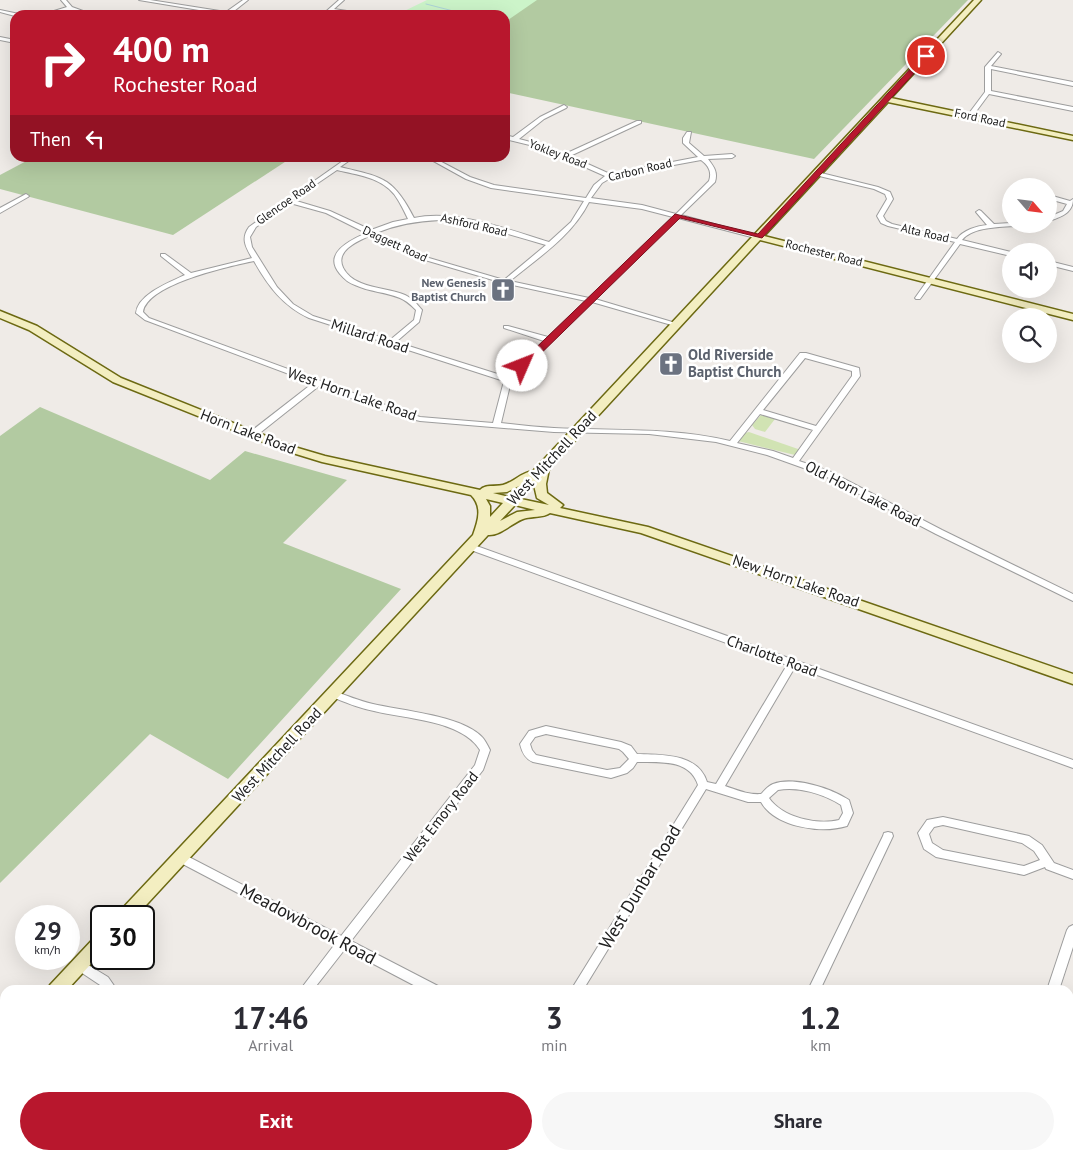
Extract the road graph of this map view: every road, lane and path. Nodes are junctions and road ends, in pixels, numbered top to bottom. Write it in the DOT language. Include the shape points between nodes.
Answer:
graph roads {
  1 [pos="62,0"];
  2 [pos="141,0"];
  3 [pos="246,0"];
  4 [pos="342,0"];
  5 [pos="978,0"];
  6 [pos="70,8"];
  7 [pos="62,10"];
  8 [pos="76,10"];
  9 [pos="202,10"];
  10 [pos="232,10"];
  11 [pos="330,10"];
  12 [pos="998,54"];
  13 [pos="988,67"];
  14 [pos="1073,84"];
  15 [pos="988,92"];
  16 [pos="886,99"];
  17 [pos="564,107"];
  18 [pos="1073,109"];
  19 [pos="970,116"];
  20 [pos="639,122"];
  21 [pos="689,134"];
  22 [pos="510,138"];
  23 [pos="1073,138"];
  24 [pos="515,139"];
  25 [pos="565,156"];
  26 [pos="732,156"];
  27 [pos="701,158"];
  28 [pos="344,162"];
  29 [pos="438,162"];
  30 [pos="335,168"];
  31 [pos="817,174"];
  32 [pos="610,176"];
  33 [pos="26,196"];
  34 [pos="1058,199"];
  35 [pos="587,200"];
  36 [pos="288,201"];
  37 [pos="1073,203"];
  38 [pos="0,211"];
  39 [pos="979,212"];
  40 [pos="678,216"];
  41 [pos="1058,216"];
  42 [pos="412,218"];
  43 [pos="1002,225"];
  44 [pos="992,226"];
  45 [pos="370,233"];
  46 [pos="759,237"];
  47 [pos="958,241"];
  48 [pos="549,244"];
  49 [pos="1002,252"];
  50 [pos="163,255"];
  51 [pos="256,259"];
  52 [pos="1057,265"];
  53 [pos="1073,269"];
  54 [pos="189,274"];
  55 [pos="930,280"];
  56 [pos="505,282"];
  57 [pos="918,298"];
  58 [pos="591,300"];
  59 [pos="0,314"];
  60 [pos="1073,317"];
  61 [pos="677,325"];
  62 [pos="506,327"];
  63 [pos="549,340"];
  64 [pos="392,343"];
  65 [pos="508,380"];
  66 [pos="318,383"];
  67 [pos="757,411"];
  68 [pos="496,426"];
  69 [pos="818,429"];
  70 [pos="578,431"];
  71 [pos="252,434"];
  72 [pos="732,444"];
  73 [pos="795,460"];
  74 [pos="543,468"];
  75 [pos="473,491"];
  76 [pos="514,500"];
  77 [pos="577,515"];
  78 [pos="474,543"];
  79 [pos="1073,598"];
  80 [pos="793,663"];
  81 [pos="1073,679"];
  82 [pos="333,694"];
  83 [pos="634,758"];
  84 [pos="1073,764"];
  85 [pos="703,784"];
  86 [pos="719,787"];
  87 [pos="764,798"];
  88 [pos="888,836"];
  89 [pos="181,858"];
  90 [pos="1046,862"];
  91 [pos="1073,875"];
  92 [pos="136,905"];
  93 [pos="1073,930"];
  94 [pos="344,942"];
  95 [pos="90,954"];
  96 [pos="80,965"];
  97 [pos="75,970"];
  98 [pos="61,985"];
  99 [pos="107,985"];
  100 [pos="310,985"];
  101 [pos="425,985"];
  102 [pos="580,985"];
  103 [pos="816,985"];
  104 [pos="1055,985"];
  1 -- 6 [label="street"];
  2 -- 9 [label="street"];
  3 -- 10 [label="street"];
  4 -- 11 [label="street"];
  5 -- 16 [label="main road, West Mitchell Road"];
  6 -- 7 [label="street"];
  6 -- 8 [label="street"];
  12 -- 13 [label="street"];
  13 -- 14 [label="street"];
  13 -- 15 [label="street"];
  15 -- 18 [label="street"];
  15 -- 19 [label="street"];
  16 -- 19 [label="main road, Ford Road"];
  16 -- 31 [label="main road, West Mitchell Road"];
  17 -- 24 [label="street" via="542,118"];
  19 -- 23 [label="main road, Ford Road"];
  20 -- 25 [label="street"];
  21 -- 27 [label="street" via="686,143"];
  22 -- 24 [label="street, Yokley Road"];
  24 -- 25 [label="street, Yokley Road"];
  25 -- 32 [label="street, Yokley Road"];
  26 -- 27 [label="street, Carbon Road"];
  27 -- 32 [label="street, Carbon Road"];
  27 -- 40 [label="street" via="713,168 713,180"];
  28 -- 30 [label="street, Glencoe Road"];
  29 -- 35 [label="street, Rochester Road" via="490,186"];
  30 -- 36 [label="street, Glencoe Road"];
  30 -- 42 [label="street" via="390,185 398,192"];
  31 -- 46 [label="main road, West Mitchell Road"];
  31 -- 47 [label="street, Alta Road" via="888,193 890,199 880,216 890,225"];
  32 -- 35 [label="street, Carbon Road" via="594,186"];
  33 -- 38 [label="street"];
  34 -- 37 [label="street"];
  35 -- 40 [label="street, Rochester Road" via="640,206"];
  35 -- 48 [label="street, Carbon Road" via="575,220"];
  36 -- 45 [label="street, Daggett Road" via="328,212"];
  36 -- 51 [label="street, Glencoe Road" via="248,232 246,242"];
  37 -- 41 [label="street"];
  39 -- 44 [label="street"];
  40 -- 46 [label="street, Rochester Road"];
  40 -- 58 [label="street"];
  42 -- 45 [label="street, Ashford Road"];
  42 -- 48 [label="street, Ashford Road" via="438,216 460,219"];
  43 -- 44 [label="street"];
  44 -- 47 [label="street" via="969,231"];
  45 -- 56 [label="street, Daggett Road" via="417,256"];
  45 -- 64 [label="street, Ashford Road" via="345,247 339,254 338,264 342,274 351,280 407,299 417,307 417,321"];
  46 -- 55 [label="main road, Rochester Road"];
  46 -- 61 [label="main road, West Mitchell Road"];
  47 -- 49 [label="street, Alta Road"];
  47 -- 55 [label="street"];
  48 -- 56 [label="street, Carbon Road"];
  50 -- 54 [label="street"];
  51 -- 54 [label="street"];
  51 -- 64 [label="street, Millard Road" via="283,299 294,309"];
  52 -- 53 [label="street"];
  54 -- 66 [label="street, West Horn Lake Road" via="149,298 138,311 147,320"];
  55 -- 57 [label="street"];
  55 -- 60 [label="main road, Rochester Road"];
  56 -- 58 [label="street, Daggett Road"];
  58 -- 61 [label="street, Daggett Road"];
  58 -- 63 [label="street"];
  59 -- 71 [label="main road, Horn Lake Road" via="34,328 117,380"];
  61 -- 70 [label="main road, West Mitchell Road"];
  62 -- 63 [label="street"];
  63 -- 65 [label="street"];
  64 -- 65 [label="street, Millard Road"];
  65 -- 68 [label="street"];
  66 -- 68 [label="street, West Horn Lake Road" via="413,417"];
  66 -- 71 [label="street"];
  67 -- 69 [label="street"];
  67 -- 69 [label="street" via="803,355 856,370 856,376"];
  67 -- 72 [label="street"];
  68 -- 70 [label="street, West Horn Lake Road"];
  69 -- 73 [label="street"];
  70 -- 72 [label="street, Old Horn Lake Road" via="650,432"];
  70 -- 74 [label="main road, West Mitchell Road"];
  71 -- 75 [label="main road, Horn Lake Road" via="322,459"];
  72 -- 73 [label="street, Old Horn Lake Road"];
  73 -- 79 [label="street, Old Horn Lake Road"];
  74 -- 75 [label="main road" via="507,488"];
  74 -- 76 [label="main road, West Mitchell Road"];
  74 -- 77 [label="main road" via="540,484 543,498"];
  75 -- 76 [label="main road, Horn Lake Road"];
  75 -- 78 [label="main road" via="481,498 486,511"];
  76 -- 77 [label="main road, New Horn Lake Road"];
  76 -- 78 [label="main road, West Mitchell Road"];
  77 -- 78 [label="main road" via="538,511 521,515"];
  77 -- 81 [label="main road, New Horn Lake Road" via="644,530"];
  78 -- 80 [label="street, Charlotte Road"];
  78 -- 82 [label="main road, West Mitchell Road"];
  80 -- 84 [label="street, Charlotte Road"];
  80 -- 86 [label="street"];
  82 -- 89 [label="main road, West Mitchell Road"];
  82 -- 94 [label="street, West Emory Road" via="372,708 435,719 480,739 485,750 479,768"];
  83 -- 83 [label="street" via="621,746 546,730 532,734 525,744 532,758 607,774 617,774 626,769"];
  83 -- 85 [label="street" via="684,763 699,773"];
  85 -- 86 [label="street"];
  85 -- 102 [label="street, West Dunbar Road"];
  86 -- 87 [label="street" via="743,797"];
  87 -- 87 [label="street" via="780,814 827,826 843,823 848,813 846,803 840,798 794,786 776,787"];
  88 -- 103 [label="street"];
  89 -- 92 [label="main road, West Mitchell Road"];
  89 -- 94 [label="street, Meadowbrook Road"];
  90 -- 90 [label="street" via="1035,845 1021,838 943,822 931,823 923,833 931,849 944,855 1024,871"];
  90 -- 91 [label="street"];
  93 -- 104 [label="street"];
  94 -- 100 [label="street, West Emory Road"];
  94 -- 101 [label="street, Meadowbrook Road"];
  95 -- 96 [label="main road"];
  96 -- 99 [label="street"];
  97 -- 98 [label="main road"];
}
